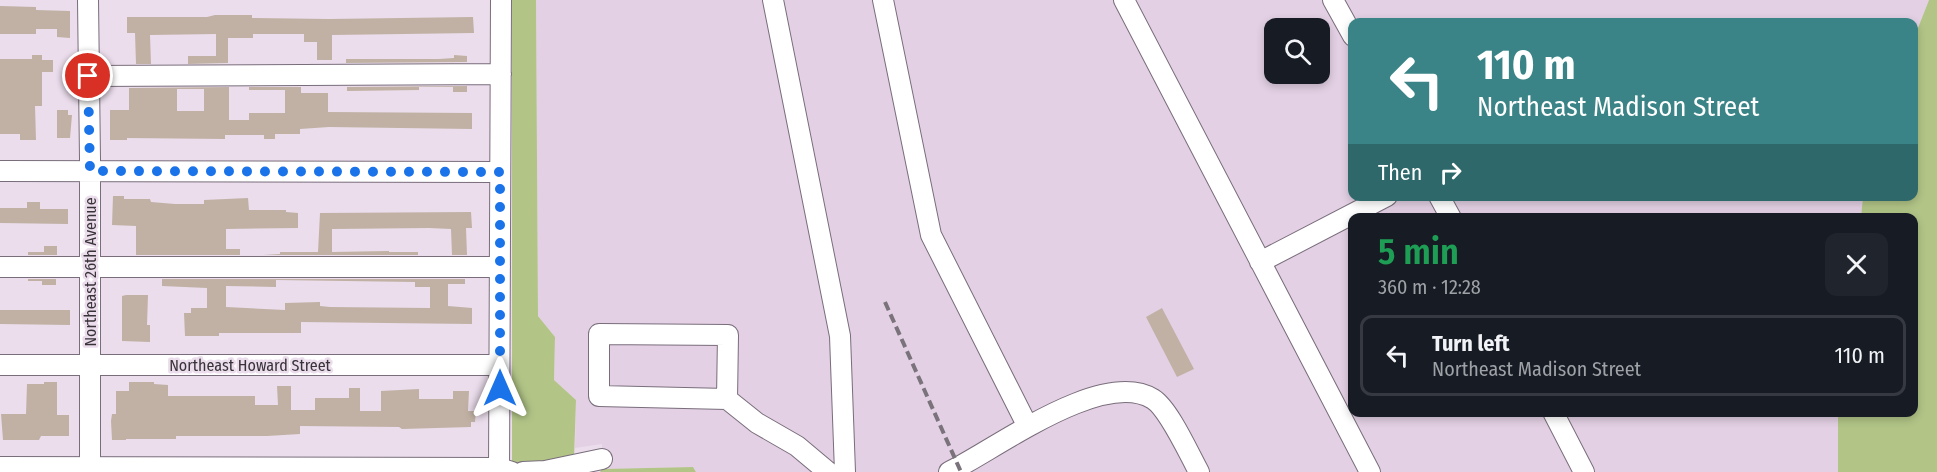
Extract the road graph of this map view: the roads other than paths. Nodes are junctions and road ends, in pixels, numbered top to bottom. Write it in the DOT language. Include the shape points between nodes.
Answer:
graph roads {
  1 [pos="88,0"];
  2 [pos="501,0"];
  3 [pos="773,0"];
  4 [pos="883,0"];
  5 [pos="1124,0"];
  6 [pos="1334,0"];
  7 [pos="1348,27"];
  8 [pos="501,74"];
  9 [pos="88,76"];
  10 [pos="0,171"];
  11 [pos="90,171"];
  12 [pos="500,172"];
  13 [pos="1377,201"];
  14 [pos="1354,213"];
  15 [pos="1348,216"];
  16 [pos="1260,261"];
  17 [pos="0,267"];
  18 [pos="90,267"];
  19 [pos="500,267"];
  20 [pos="0,365"];
  21 [pos="90,365"];
  22 [pos="500,365"];
  23 [pos="727,399"];
  24 [pos="1556,417"];
  25 [pos="1027,425"];
  26 [pos="602,459"];
  27 [pos="0,467"];
  28 [pos="90,470"];
  29 [pos="504,471"];
  30 [pos="523,472"];
  31 [pos="828,472"];
  32 [pos="845,472"];
  33 [pos="949,472"];
  34 [pos="1199,472"];
  35 [pos="1370,472"];
  36 [pos="1584,472"];
  1 -- 9 [label="street, Northeast 26th Avenue"];
  2 -- 8 [label="street"];
  3 -- 32 [label="street" via="840,336"];
  4 -- 25 [label="street" via="931,235"];
  5 -- 16 [label="street"];
  6 -- 7 [label="street"];
  8 -- 9 [label="street"];
  8 -- 12 [label="street"];
  9 -- 11 [label="street, Northeast 26th Avenue"];
  10 -- 11 [label="street"];
  11 -- 12 [label="street"];
  11 -- 18 [label="street, Northeast 26th Avenue"];
  12 -- 19 [label="street"];
  13 -- 14 [label="street"];
  15 -- 16 [label="street"];
  16 -- 35 [label="street"];
  17 -- 18 [label="street"];
  18 -- 19 [label="street"];
  18 -- 21 [label="street, Northeast 26th Avenue"];
  19 -- 22 [label="street"];
  20 -- 21 [label="street, Northeast Howard Street"];
  21 -- 22 [label="street, Northeast Howard Street"];
  21 -- 28 [label="street, Northeast 26th Avenue"];
  22 -- 29 [label="street"];
  23 -- 23 [label="street" via="599,396 598,334 728,335"];
  23 -- 31 [label="street"];
  24 -- 36 [label="street"];
  25 -- 33 [label="street"];
  25 -- 34 [label="street" via="1097,396 1116,391 1136,392 1163,408"];
  26 -- 30 [label="street"];
  27 -- 28 [label="street"];
  28 -- 29 [label="street"];
}
